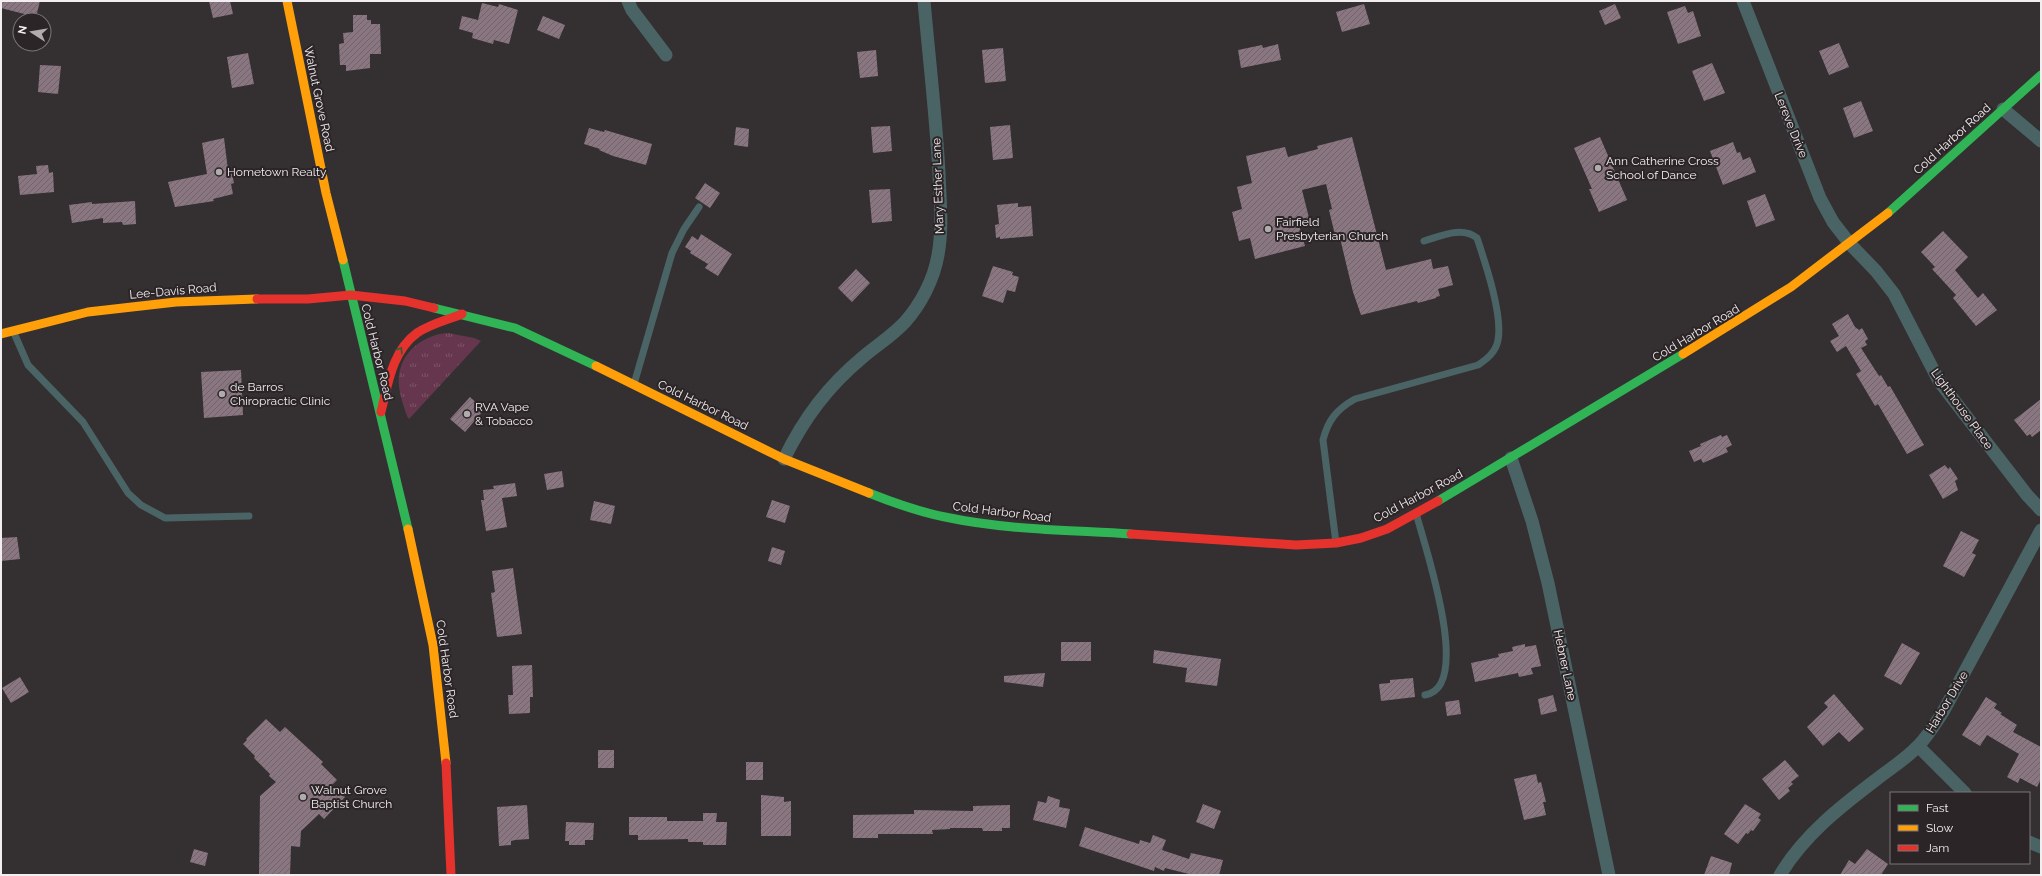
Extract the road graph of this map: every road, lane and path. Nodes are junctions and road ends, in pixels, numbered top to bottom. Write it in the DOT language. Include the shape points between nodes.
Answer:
graph roads {
  1 [pos="287,1"];
  2 [pos="628,1"];
  3 [pos="924,1"];
  4 [pos="1743,1"];
  5 [pos="666,55"];
  6 [pos="2041,74"];
  7 [pos="2003,109"];
  8 [pos="2041,141"];
  9 [pos="698,207"];
  10 [pos="1424,241"];
  11 [pos="1850,244"];
  12 [pos="351,295"];
  13 [pos="462,314"];
  14 [pos="13,330"];
  15 [pos="1,334"];
  16 [pos="633,384"];
  17 [pos="380,414"];
  18 [pos="1511,458"];
  19 [pos="784,459"];
  20 [pos="2041,510"];
  21 [pos="1416,513"];
  22 [pos="249,516"];
  23 [pos="2041,530"];
  24 [pos="1336,543"];
  25 [pos="1425,695"];
  26 [pos="1918,746"];
  27 [pos="1963,792"];
  28 [pos="2030,842"];
  29 [pos="2041,847"];
  30 [pos="451,875"];
  31 [pos="1609,875"];
  32 [pos="1780,875"];
  1 -- 12 [label="main road, Walnut Grove Road" via="326,193"];
  2 -- 5 [label="street"];
  3 -- 19 [label="street, Mary Esther Lane" via="937,139 942,229 932,278 905,322 836,380 817,403"];
  4 -- 11 [label="street, Lereve Drive" via="1820,198 1833,222"];
  6 -- 7 [label="main road, Cold Harbor Road"];
  7 -- 8 [label="street"];
  7 -- 11 [label="main road, Cold Harbor Road"];
  9 -- 16 [label="lane" via="672,253"];
  10 -- 24 [label="lane" via="1462,231 1477,238 1494,299 1499,329 1498,340 1490,355 1478,365 1355,399 1343,405 1333,415 1326,427 1323,440"];
  11 -- 18 [label="main road, Cold Harbor Road" via="1743,318"];
  11 -- 20 [label="street, Lighthouse Place" via="1894,294 1939,381 2027,496"];
  12 -- 13 [label="main road, Cold Harbor Road" via="405,301"];
  12 -- 14 [label="main road, Lee-Davis Road" via="308,299 228,299 168,303 88,312"];
  12 -- 17 [label="main road, Cold Harbor Road"];
  13 -- 16 [label="main road, Cold Harbor Road" via="521,330"];
  17 -- 13 [label="main road, one-way" via="392,369 402,347 417,333"];
  14 -- 15 [label="main road, Lee-Davis Road"];
  14 -- 22 [label="lane" via="28,365 83,422 128,493 141,505 165,518"];
  16 -- 19 [label="main road, Cold Harbor Road"];
  17 -- 30 [label="main road, Cold Harbor Road" via="420,579 433,645 446,767"];
  18 -- 21 [label="main road, Cold Harbor Road"];
  18 -- 31 [label="street, Hebner Lane" via="1532,521 1548,583"];
  19 -- 24 [label="main road, Cold Harbor Road" via="903,506 977,523 1046,530 1296,545"];
  21 -- 24 [label="main road, Cold Harbor Road" via="1362,538"];
  21 -- 25 [label="lane" via="1441,608 1448,651 1442,685 1435,692"];
  23 -- 26 [label="street, Harbor Drive" via="1944,712"];
  26 -- 27 [label="street"];
  26 -- 32 [label="street, Harbor Drive" via="1805,840"];
  28 -- 29 [label="street"];
}
